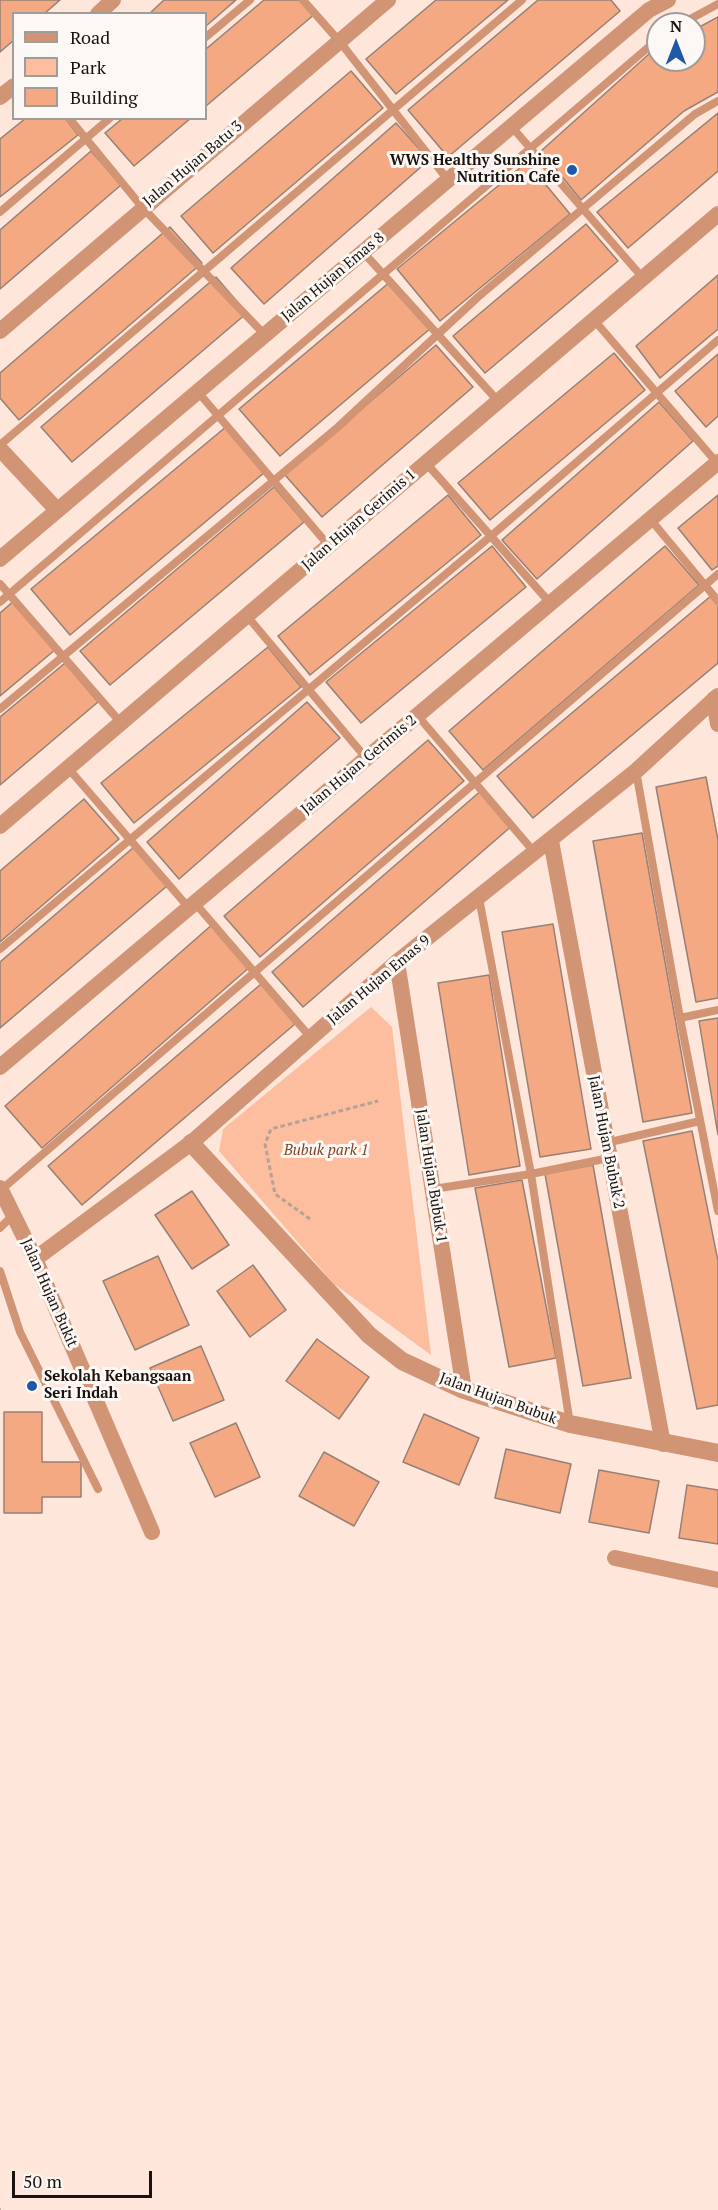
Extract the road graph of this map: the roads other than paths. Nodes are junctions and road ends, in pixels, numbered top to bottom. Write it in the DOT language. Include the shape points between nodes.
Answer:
graph roads {
  1 [pos="113,0"];
  2 [pos="250,0"];
  3 [pos="303,0"];
  4 [pos="388,0"];
  5 [pos="522,0"];
  6 [pos="668,0"];
  7 [pos="718,4"];
  8 [pos="645,5"];
  9 [pos="100,12"];
  10 [pos="703,12"];
  11 [pos="207,37"];
  12 [pos="340,42"];
  13 [pos="646,49"];
  14 [pos="12,88"];
  15 [pos="0,97"];
  16 [pos="718,101"];
  17 [pos="392,110"];
  18 [pos="71,120"];
  19 [pos="108,120"];
  20 [pos="511,126"];
  21 [pos="87,139"];
  22 [pos="529,147"];
  23 [pos="448,180"];
  24 [pos="142,207"];
  25 [pos="583,211"];
  26 [pos="0,212"];
  27 [pos="718,214"];
  28 [pos="363,252"];
  29 [pos="203,273"];
  30 [pos="383,275"];
  31 [pos="643,278"];
  32 [pos="594,320"];
  33 [pos="0,331"];
  34 [pos="265,335"];
  35 [pos="437,336"];
  36 [pos="718,340"];
  37 [pos="198,392"];
  38 [pos="657,392"];
  39 [pos="498,401"];
  40 [pos="219,417"];
  41 [pos="2,454"];
  42 [pos="717,462"];
  43 [pos="426,463"];
  44 [pos="273,479"];
  45 [pos="57,510"];
  46 [pos="651,520"];
  47 [pos="491,536"];
  48 [pos="329,546"];
  49 [pos="0,559"];
  50 [pos="718,574"];
  51 [pos="0,584"];
  52 [pos="704,585"];
  53 [pos="9,595"];
  54 [pos="718,601"];
  55 [pos="0,602"];
  56 [pos="551,605"];
  57 [pos="247,616"];
  58 [pos="62,655"];
  59 [pos="308,690"];
  60 [pos="716,698"];
  61 [pos="0,709"];
  62 [pos="417,716"];
  63 [pos="121,723"];
  64 [pos="718,724"];
  65 [pos="366,758"];
  66 [pos="68,768"];
  67 [pos="636,771"];
  68 [pos="474,782"];
  69 [pos="0,826"];
  70 [pos="130,840"];
  71 [pos="551,841"];
  72 [pos="535,853"];
  73 [pos="479,898"];
  74 [pos="192,906"];
  75 [pos="0,949"];
  76 [pos="397,962"];
  77 [pos="255,974"];
  78 [pos="718,1010"];
  79 [pos="680,1018"];
  80 [pos="311,1038"];
  81 [pos="0,1068"];
  82 [pos="700,1121"];
  83 [pos="191,1143"];
  84 [pos="607,1151"];
  85 [pos="531,1174"];
  86 [pos="0,1189"];
  87 [pos="433,1189"];
  88 [pos="718,1212"];
  89 [pos="13,1215"];
  90 [pos="0,1228"];
  91 [pos="35,1259"];
  92 [pos="0,1271"];
  93 [pos="464,1390"];
  94 [pos="570,1424"];
  95 [pos="663,1444"];
  96 [pos="718,1453"];
  97 [pos="98,1489"];
  98 [pos="152,1532"];
  99 [pos="615,1558"];
  100 [pos="718,1580"];
  1 -- 9 [label="street"];
  2 -- 11 [label="lane"];
  3 -- 12 [label="lane"];
  4 -- 12 [label="street, Jalan Hujan Batu 3"];
  5 -- 17 [label="lane"];
  6 -- 8 [label="street, Jalan Hujan Emas 8"];
  7 -- 10 [label="lane"];
  8 -- 20 [label="street, Jalan Hujan Emas 8"];
  12 -- 17 [label="lane"];
  12 -- 24 [label="street, Jalan Hujan Batu 3"];
  13 -- 22 [label="lane"];
  14 -- 15 [label="street"];
  16 -- 25 [label="lane" via="696,114"];
  17 -- 23 [label="lane"];
  17 -- 29 [label="lane"];
  18 -- 21 [label="lane"];
  19 -- 21 [label="lane"];
  20 -- 22 [label="lane"];
  20 -- 23 [label="street, Jalan Hujan Emas 8"];
  21 -- 24 [label="lane"];
  21 -- 26 [label="lane"];
  22 -- 25 [label="lane"];
  22 -- 30 [label="lane"];
  23 -- 28 [label="street, Jalan Hujan Emas 8"];
  24 -- 29 [label="lane"];
  24 -- 33 [label="street, Jalan Hujan Batu 3"];
  25 -- 31 [label="lane"];
  25 -- 35 [label="lane"];
  27 -- 31 [label="street, Jalan Hujan Gerimis 1"];
  28 -- 30 [label="lane"];
  28 -- 34 [label="street, Jalan Hujan Emas 8"];
  29 -- 34 [label="lane"];
  29 -- 41 [label="lane"];
  30 -- 35 [label="lane"];
  30 -- 40 [label="lane"];
  31 -- 32 [label="street, Jalan Hujan Gerimis 1"];
  32 -- 38 [label="lane"];
  32 -- 39 [label="street, Jalan Hujan Gerimis 1"];
  34 -- 37 [label="street, Jalan Hujan Emas 8"];
  35 -- 39 [label="lane"];
  35 -- 44 [label="lane" via="338,427"];
  36 -- 38 [label="lane"];
  37 -- 40 [label="lane"];
  37 -- 45 [label="street, Jalan Hujan Emas 8"];
  38 -- 42 [label="lane"];
  38 -- 47 [label="lane"];
  39 -- 43 [label="street, Jalan Hujan Gerimis 1"];
  40 -- 44 [label="lane"];
  40 -- 53 [label="lane"];
  41 -- 45 [label="street"];
  42 -- 46 [label="street, Jalan Hujan Gerimis 2"];
  43 -- 47 [label="lane"];
  43 -- 48 [label="street, Jalan Hujan Gerimis 1"];
  44 -- 48 [label="lane"];
  44 -- 58 [label="lane"];
  45 -- 49 [label="street, Jalan Hujan Emas 8"];
  46 -- 52 [label="lane"];
  46 -- 56 [label="street, Jalan Hujan Gerimis 2"];
  47 -- 56 [label="lane"];
  47 -- 59 [label="lane"];
  48 -- 57 [label="street, Jalan Hujan Gerimis 1"];
  50 -- 52 [label="lane"];
  51 -- 53 [label="lane"];
  52 -- 54 [label="lane"];
  52 -- 68 [label="lane"];
  53 -- 55 [label="lane"];
  53 -- 58 [label="lane"];
  56 -- 62 [label="street, Jalan Hujan Gerimis 2"];
  57 -- 59 [label="lane"];
  57 -- 63 [label="street, Jalan Hujan Gerimis 1"];
  58 -- 61 [label="lane"];
  58 -- 63 [label="lane"];
  59 -- 65 [label="lane"];
  59 -- 70 [label="lane"];
  60 -- 64 [label="street"];
  60 -- 67 [label="street, Jalan Hujan Emas 9"];
  62 -- 65 [label="street, Jalan Hujan Gerimis 2"];
  62 -- 68 [label="lane"];
  63 -- 66 [label="street, Jalan Hujan Gerimis 1"];
  65 -- 74 [label="street, Jalan Hujan Gerimis 2"];
  66 -- 69 [label="street, Jalan Hujan Gerimis 1"];
  66 -- 70 [label="lane"];
  67 -- 71 [label="street, Jalan Hujan Emas 9"];
  67 -- 79 [label="lane"];
  68 -- 72 [label="lane"];
  68 -- 77 [label="lane"];
  70 -- 74 [label="lane"];
  70 -- 75 [label="lane"];
  71 -- 72 [label="street, Jalan Hujan Emas 9"];
  71 -- 84 [label="street, Jalan Hujan Bubuk 2"];
  72 -- 73 [label="street, Jalan Hujan Emas 9"];
  73 -- 76 [label="street, Jalan Hujan Emas 9"];
  73 -- 85 [label="lane"];
  74 -- 77 [label="lane"];
  74 -- 81 [label="street, Jalan Hujan Gerimis 2"];
  76 -- 80 [label="street, Jalan Hujan Emas 9"];
  76 -- 87 [label="street, Jalan Hujan Bubuk 1"];
  77 -- 80 [label="lane"];
  77 -- 86 [label="lane"];
  78 -- 79 [label="lane"];
  79 -- 82 [label="lane"];
  80 -- 83 [label="street, Jalan Hujan Emas 9"];
  82 -- 84 [label="lane"];
  82 -- 88 [label="lane"];
  83 -- 91 [label="street, Jalan Hujan Emas 9"];
  83 -- 93 [label="street, Jalan Hujan Bubuk" via="369,1335 402,1361"];
  84 -- 85 [label="lane"];
  84 -- 95 [label="street, Jalan Hujan Bubuk 2"];
  85 -- 87 [label="lane"];
  85 -- 94 [label="lane"];
  86 -- 89 [label="street, Jalan Hujan Bukit"];
  87 -- 93 [label="street, Jalan Hujan Bubuk 1"];
  89 -- 90 [label="lane"];
  89 -- 91 [label="street, Jalan Hujan Bukit"];
  91 -- 98 [label="street, Jalan Hujan Bukit"];
  92 -- 97 [label="lane" via="20,1332"];
  93 -- 94 [label="street, Jalan Hujan Bubuk"];
  94 -- 95 [label="street, Jalan Hujan Bubuk"];
  95 -- 96 [label="street, Jalan Hujan Bubuk"];
  99 -- 100 [label="street"];
}
